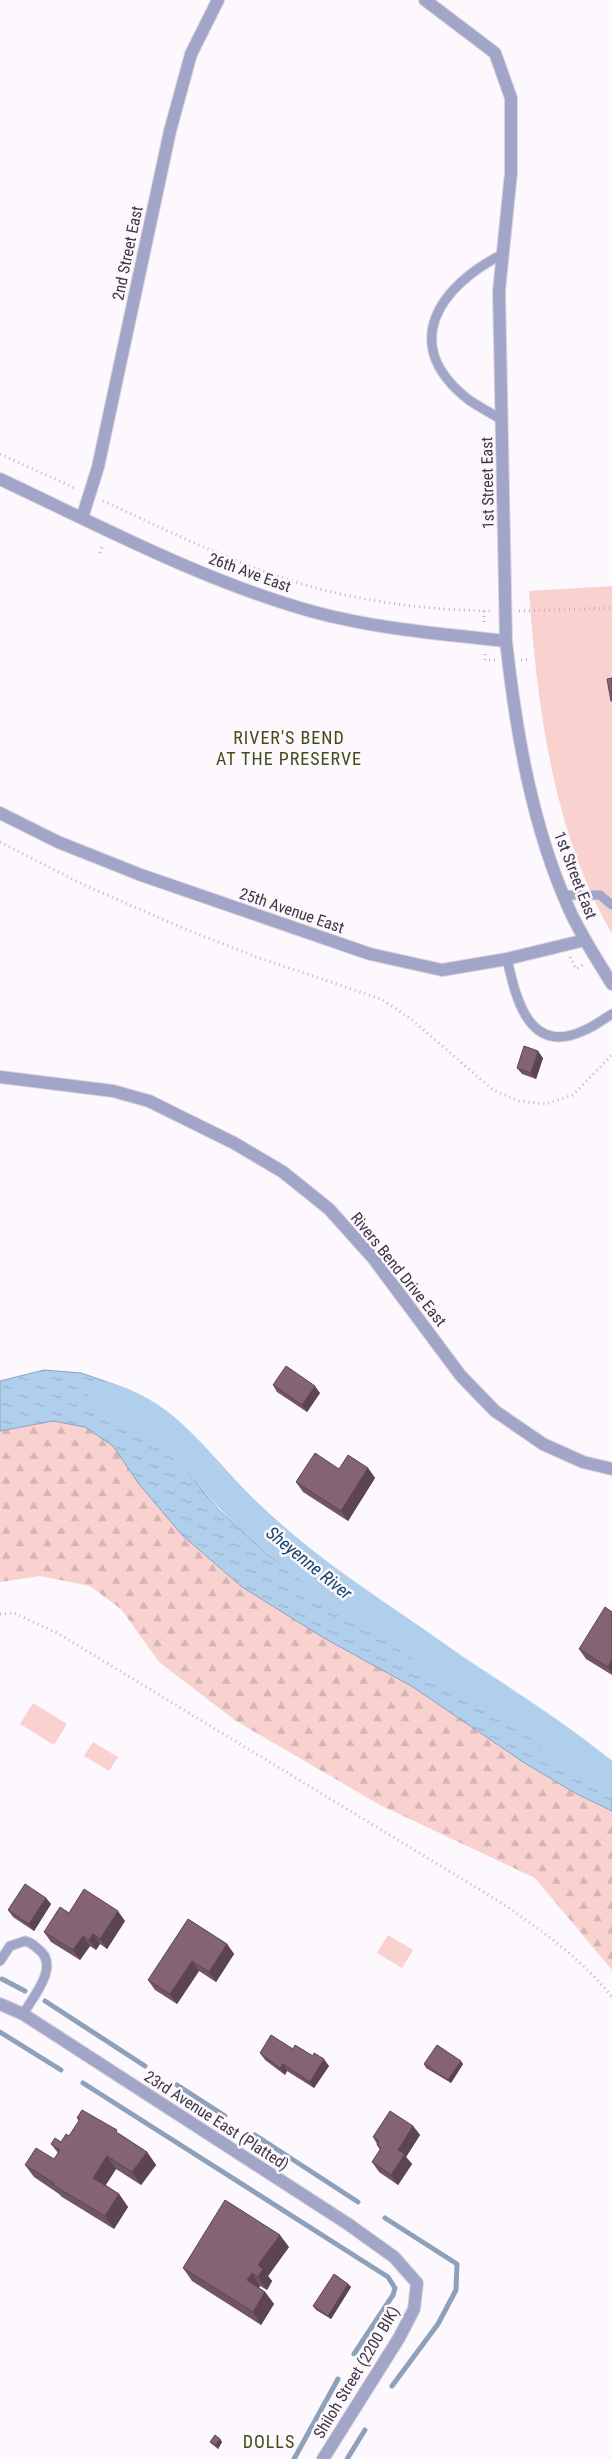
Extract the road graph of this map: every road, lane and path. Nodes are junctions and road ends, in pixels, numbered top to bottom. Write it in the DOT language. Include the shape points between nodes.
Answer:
graph roads {
  1 [pos="218,0"];
  2 [pos="425,0"];
  3 [pos="503,254"];
  4 [pos="502,420"];
  5 [pos="0,454"];
  6 [pos="0,480"];
  7 [pos="89,495"];
  8 [pos="82,518"];
  9 [pos="612,608"];
  10 [pos="505,611"];
  11 [pos="506,640"];
  12 [pos="0,813"];
  13 [pos="0,842"];
  14 [pos="564,895"];
  15 [pos="612,904"];
  16 [pos="585,940"];
  17 [pos="507,959"];
  18 [pos="612,984"];
  19 [pos="612,1014"];
  20 [pos="612,1055"];
  21 [pos="0,1076"];
  22 [pos="612,1470"];
  23 [pos="0,1614"];
  24 [pos="0,1962"];
  25 [pos="612,1997"];
  26 [pos="0,2004"];
  27 [pos="23,2014"];
  28 [pos="409,2274"];
  29 [pos="323,2459"];
  1 -- 7 [label="street, 2nd Street East" via="191,54 170,131 98,467"];
  2 -- 3 [label="street, 1st Street East" via="495,53 511,98 511,173"];
  3 -- 4 [label="street, 1st Street East" via="499,291"];
  3 -- 4 [label="lane" via="472,271 441,304 433,322 432,343 449,380 468,399"];
  4 -- 10 [label="street, 1st Street East"];
  5 -- 7 [label="path"];
  6 -- 8 [label="street, 26th Ave East"];
  7 -- 8 [label="street, 2nd Street East"];
  7 -- 10 [label="path" via="212,552 313,587 396,604 448,610"];
  8 -- 11 [label="street, 26th Ave East" via="215,578 315,612 422,633"];
  9 -- 10 [label="path"];
  10 -- 11 [label="street, 1st Street East"];
  11 -- 14 [label="street, 1st Street East" via="528,778 537,816"];
  12 -- 17 [label="street, 25th Avenue East" via="58,842 141,875 370,954 442,970"];
  13 -- 20 [label="path" via="84,885 186,929 381,999 411,1019 493,1090 518,1101 546,1104 573,1095"];
  14 -- 15 [label="lane" via="600,895"];
  14 -- 16 [label="street, 1st Street East"];
  16 -- 17 [label="street, 25th Avenue East"];
  16 -- 18 [label="street, 1st Street East"];
  17 -- 19 [label="lane" via="517,1003 527,1020 546,1035 564,1037 585,1031"];
  21 -- 22 [label="street, Rivers Bend Drive East" via="113,1091 149,1101 234,1143 283,1172 329,1209 373,1258 461,1376 495,1411 543,1444 583,1462"];
  23 -- 25 [label="path" via="14,1613 59,1634 500,1902 560,1944 596,1977"];
  24 -- 27 [label="lane" via="10,1946 24,1941 43,1952 48,1963 44,1978"];
  26 -- 27 [label="street, 23rd Avenue East (Platted)"];
  27 -- 28 [label="street, 23rd Avenue East (Platted)" via="348,2224 394,2257"];
  28 -- 29 [label="street, Shiloh Street (2200 BIK)" via="417,2283 414,2309"];
}
